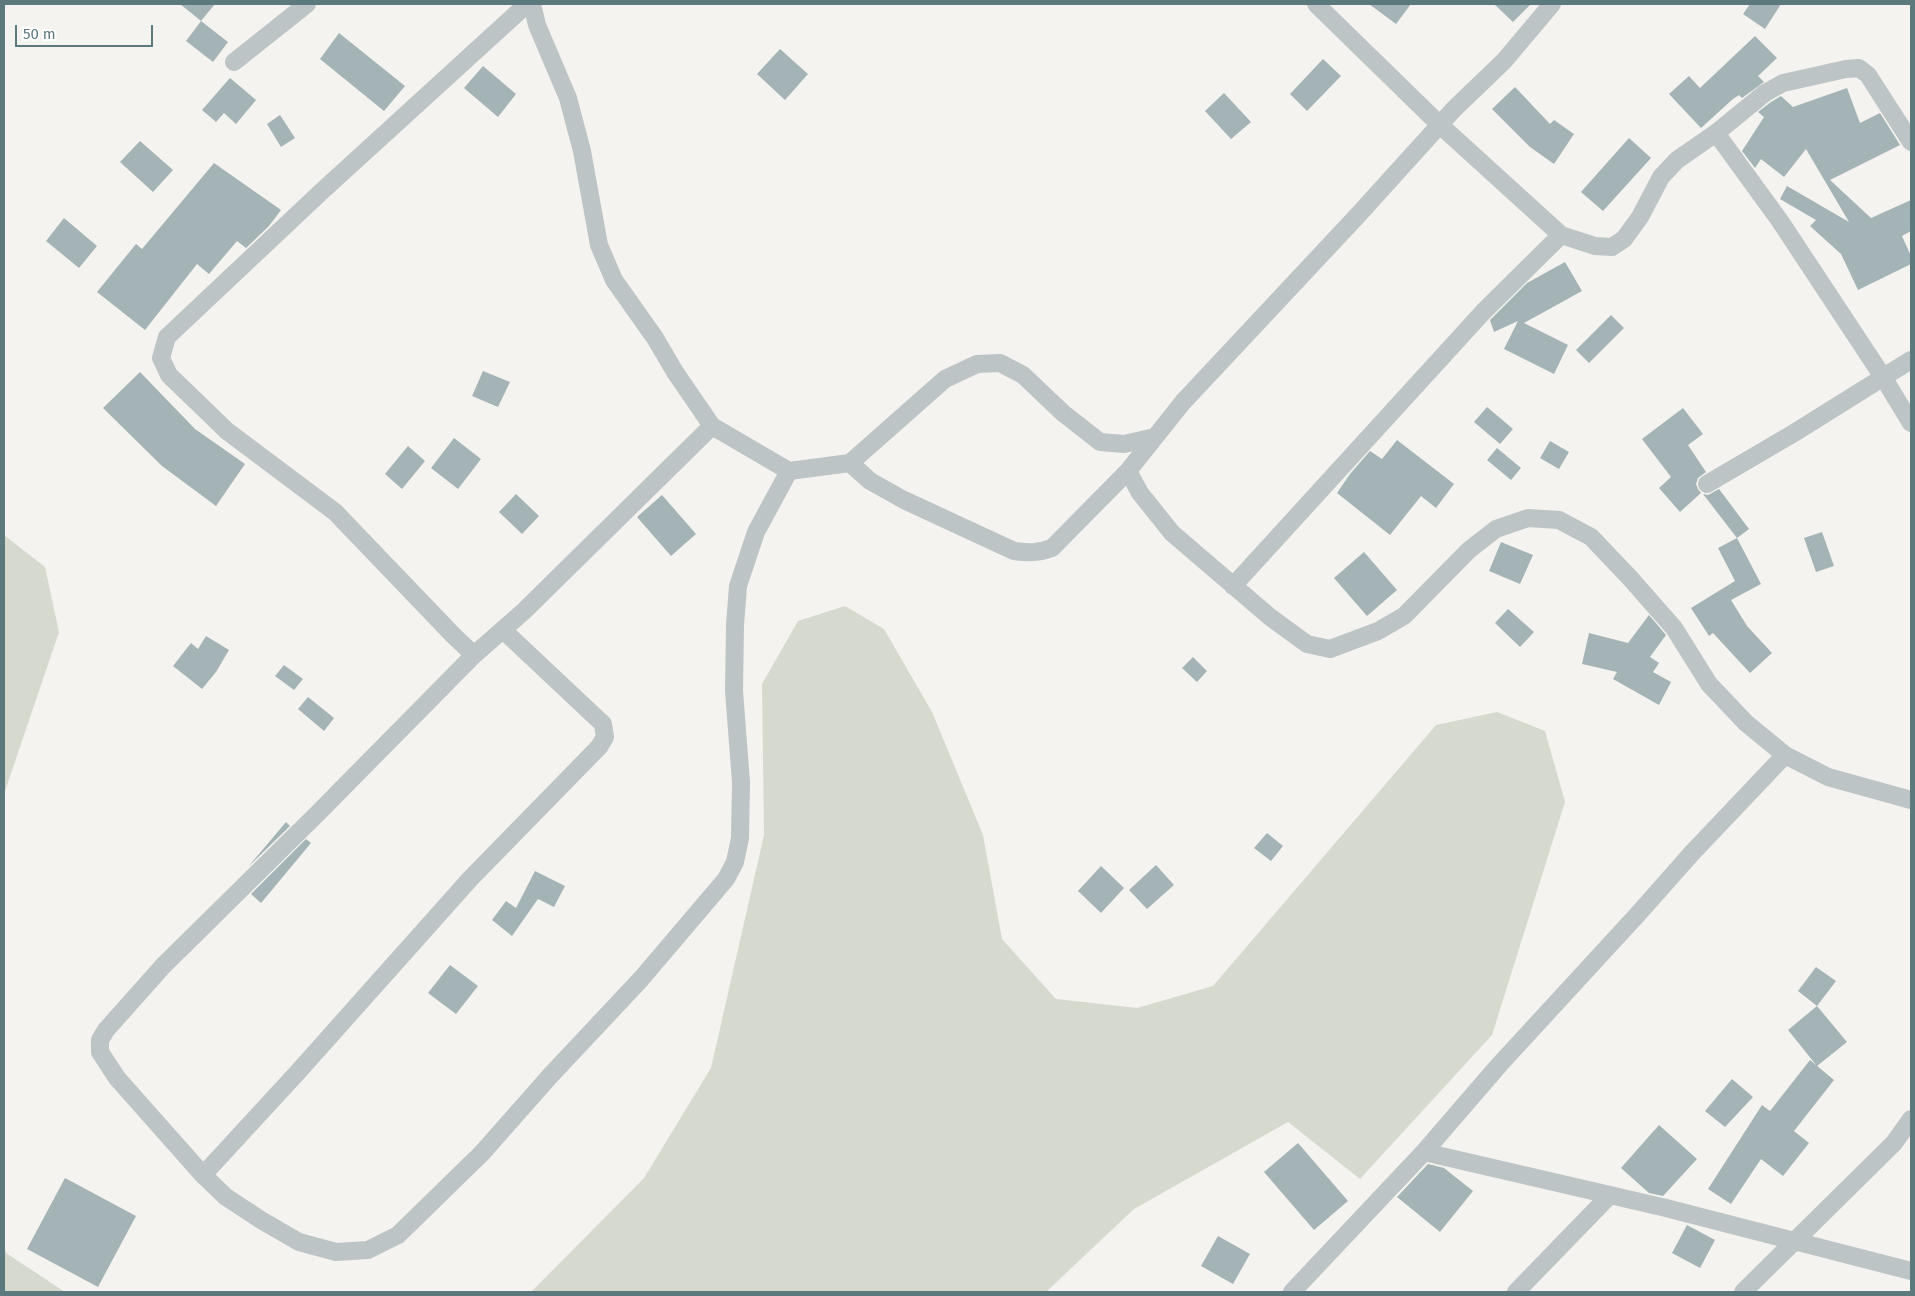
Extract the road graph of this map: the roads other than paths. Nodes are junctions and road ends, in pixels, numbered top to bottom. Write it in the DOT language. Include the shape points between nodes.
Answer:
graph roads {
  1 [pos="306,4"];
  2 [pos="527,4"];
  3 [pos="532,4"];
  4 [pos="1316,4"];
  5 [pos="1552,4"];
  6 [pos="234,62"];
  7 [pos="1440,125"];
  8 [pos="1716,133"];
  9 [pos="1911,142"];
  10 [pos="1561,235"];
  11 [pos="1911,360"];
  12 [pos="1883,377"];
  13 [pos="1911,423"];
  14 [pos="712,426"];
  15 [pos="1155,437"];
  16 [pos="850,462"];
  17 [pos="788,471"];
  18 [pos="1128,471"];
  19 [pos="1707,484"];
  20 [pos="1233,586"];
  21 [pos="504,630"];
  22 [pos="474,656"];
  23 [pos="1785,755"];
  24 [pos="1911,800"];
  25 [pos="1911,1119"];
  26 [pos="1424,1152"];
  27 [pos="203,1175"];
  28 [pos="1610,1195"];
  29 [pos="1796,1240"];
  30 [pos="1911,1271"];
  31 [pos="1292,1292"];
  32 [pos="1516,1292"];
  33 [pos="1743,1292"];
  1 -- 6 [label="street"];
  2 -- 22 [label="street" via="167,337 161,358 169,375 227,431 335,512"];
  3 -- 14 [label="street" via="537,25 568,98 582,151 599,245 614,280"];
  4 -- 7 [label="street"];
  5 -- 7 [label="street" via="1504,61"];
  7 -- 10 [label="street"];
  7 -- 15 [label="street" via="1183,402"];
  8 -- 9 [label="street" via="1765,93 1783,83 1859,68 1868,75"];
  8 -- 10 [label="street" via="1677,160 1661,176 1624,240 1612,247 1595,246"];
  8 -- 12 [label="street" via="1780,221"];
  10 -- 20 [label="street" via="1484,310"];
  11 -- 12 [label="street"];
  12 -- 13 [label="street"];
  12 -- 19 [label="street"];
  14 -- 17 [label="street"];
  14 -- 21 [label="street"];
  15 -- 16 [label="street" via="1124,444 1100,442 1023,375 1000,363 977,364 945,379"];
  15 -- 18 [label="street"];
  16 -- 17 [label="street"];
  16 -- 18 [label="street" via="870,481 904,500 1014,551 1026,553 1052,548"];
  17 -- 27 [label="street" via="756,532 738,586 734,691 741,782 740,838 735,862 726,879 641,979 482,1153 398,1235 368,1250 336,1252 298,1242 226,1197"];
  18 -- 20 [label="street" via="1140,493 1172,533"];
  20 -- 23 [label="street" via="1307,644 1330,649 1378,631 1404,616 1469,550 1496,529 1528,518 1559,520 1591,537 1674,628 1709,684 1746,723"];
  21 -- 22 [label="street"];
  21 -- 27 [label="street" via="603,724 605,737 599,747 470,879"];
  22 -- 27 [label="street" via="163,966 100,1040 100,1052 117,1078"];
  23 -- 24 [label="street" via="1828,778"];
  23 -- 26 [label="street" via="1500,1064"];
  25 -- 29 [label="street" via="1894,1143"];
  26 -- 28 [label="street"];
  26 -- 31 [label="street"];
  28 -- 29 [label="street"];
  28 -- 32 [label="street"];
  29 -- 30 [label="street"];
  29 -- 33 [label="street"];
}
